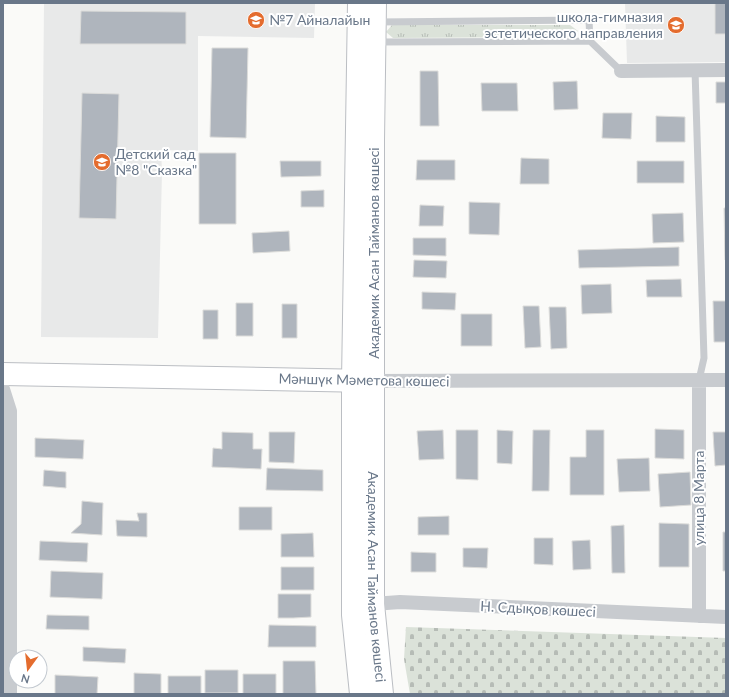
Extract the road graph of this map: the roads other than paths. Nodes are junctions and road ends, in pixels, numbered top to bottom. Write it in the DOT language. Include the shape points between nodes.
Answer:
graph roads {
  1 [pos="359,3"];
  2 [pos="375,22"];
  3 [pos="590,41"];
  4 [pos="695,70"];
  5 [pos="726,70"];
  6 [pos="621,71"];
  7 [pos="3,374"];
  8 [pos="699,380"];
  9 [pos="726,380"];
  10 [pos="364,381"];
  11 [pos="3,389"];
  12 [pos="373,604"];
  13 [pos="353,616"];
  14 [pos="699,616"];
  15 [pos="726,617"];
  16 [pos="10,694"];
  17 [pos="362,694"];
  18 [pos="382,694"];
  1 -- 10 [label="main road, Академик Асан Тайманов көшесі"];
  2 -- 3 [label="lane"];
  2 -- 3 [label="lane" via="589,20"];
  2 -- 10 [label="main road, Академик Асан Тайманов көшесі"];
  3 -- 6 [label="lane"];
  4 -- 5 [label="street"];
  4 -- 6 [label="street"];
  4 -- 8 [label="lane" via="704,358"];
  7 -- 10 [label="main road, Мәншүк Мәметова көшесі"];
  8 -- 9 [label="street, Мәншүк Мәметова көшесі"];
  8 -- 10 [label="street, Мәншүк Мәметова көшесі"];
  8 -- 14 [label="street, улица 8 Марта"];
  10 -- 12 [label="main road, Академик Асан Тайманов көшесі"];
  10 -- 13 [label="main road, Академик Асан Тайманов көшесі"];
  11 -- 16 [label="street" via="10,411"];
  12 -- 13 [label="street, Н. Сдықов көшесі"];
  12 -- 14 [label="street, Н. Сдықов көшесі" via="407,602"];
  12 -- 18 [label="main road, Академик Асан Тайманов көшесі"];
  13 -- 17 [label="main road, Академик Асан Тайманов көшесі"];
  14 -- 15 [label="street, Н. Сдықов көшесі"];
}
